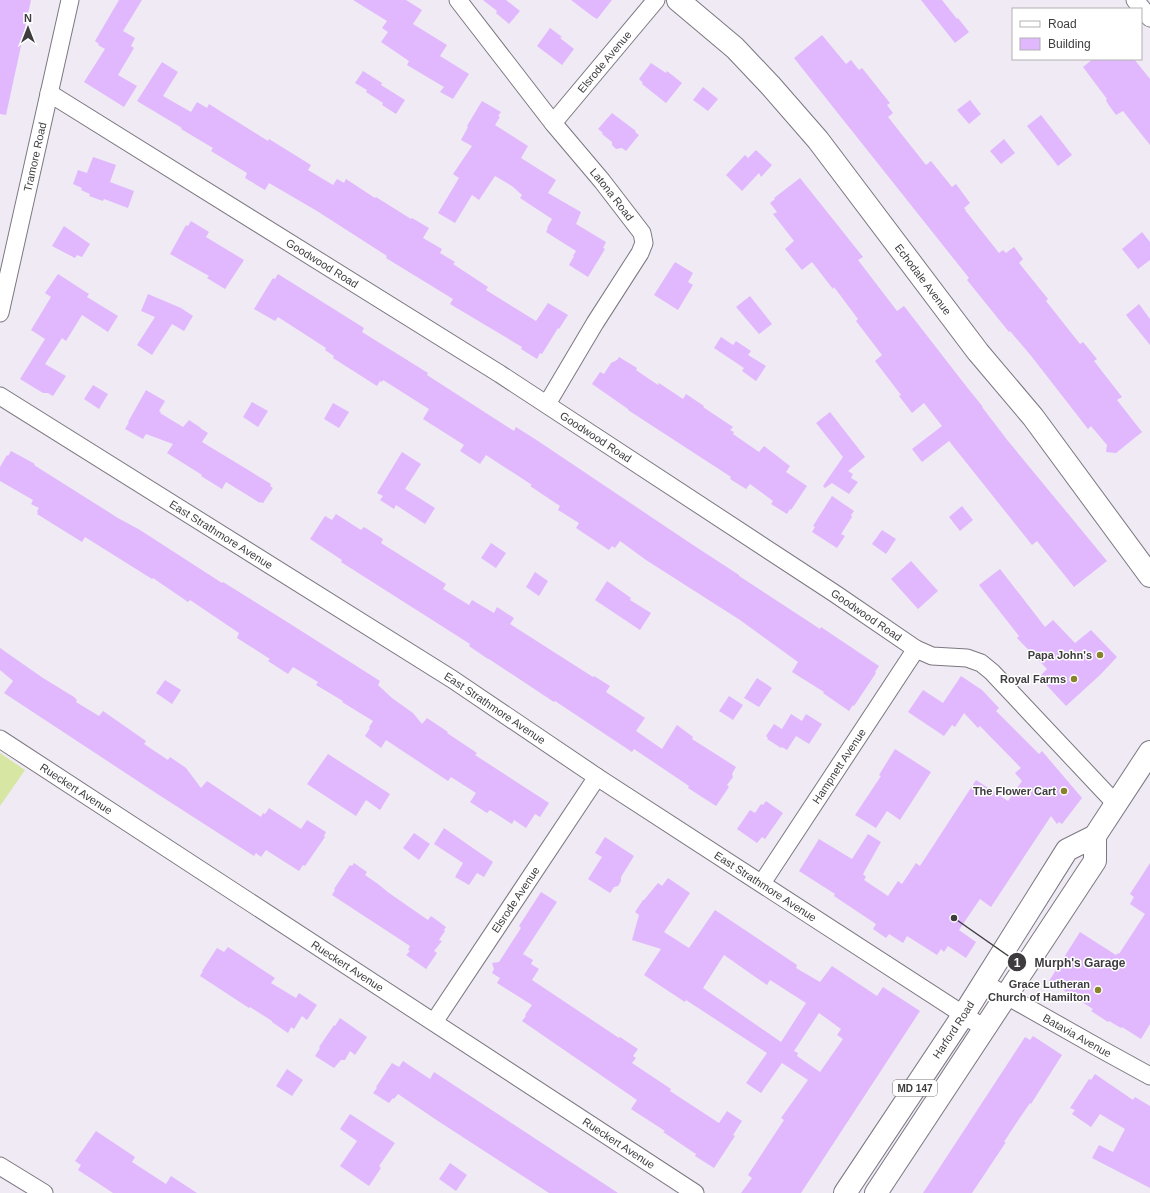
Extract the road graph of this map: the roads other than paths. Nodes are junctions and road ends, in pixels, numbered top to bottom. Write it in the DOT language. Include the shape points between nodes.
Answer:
graph roads {
  1 [pos="70,0"];
  2 [pos="458,0"];
  3 [pos="656,0"];
  4 [pos="678,0"];
  5 [pos="1135,0"];
  6 [pos="1142,8"];
  7 [pos="1142,8"];
  8 [pos="1150,18"];
  9 [pos="49,93"];
  10 [pos="553,123"];
  11 [pos="0,313"];
  12 [pos="0,396"];
  13 [pos="546,404"];
  14 [pos="1150,576"];
  15 [pos="916,649"];
  16 [pos="0,739"];
  17 [pos="1150,752"];
  18 [pos="597,776"];
  19 [pos="1116,804"];
  20 [pos="1095,836"];
  21 [pos="762,883"];
  22 [pos="984,983"];
  23 [pos="1006,995"];
  24 [pos="964,1014"];
  25 [pos="434,1022"];
  26 [pos="984,1028"];
  27 [pos="1150,1076"];
  28 [pos="0,1166"];
  29 [pos="44,1193"];
  30 [pos="695,1193"];
  31 [pos="845,1193"];
  32 [pos="876,1193"];
  1 -- 9 [label="street, Tramore Road"];
  2 -- 10 [label="street, Latona Road"];
  3 -- 10 [label="street, Elsrode Avenue"];
  4 -- 14 [label="main road, Echodale Avenue" via="735,48 818,140 978,352 1033,417"];
  5 -- 7 [label="street"];
  6 -- 8 [label="street"];
  9 -- 11 [label="street, Tramore Road"];
  9 -- 13 [label="street, Goodwood Road"];
  10 -- 13 [label="street, Latona Road" via="642,233 644,243"];
  12 -- 18 [label="street, East Strathmore Avenue" via="452,679"];
  13 -- 15 [label="street, Goodwood Road"];
  15 -- 19 [label="street, Goodwood Road" via="932,656 968,658 981,663"];
  15 -- 21 [label="street, Hampnett Avenue"];
  16 -- 25 [label="street, Rueckert Avenue"];
  17 -- 19 [label="main road"];
  18 -- 21 [label="street, East Strathmore Avenue"];
  18 -- 25 [label="street, Elsrode Avenue"];
  19 -- 20 [label="main road"];
  20 -- 22 [label="main road, Harford Road / MD 147" via="1067,850"];
  20 -- 23 [label="main road, MD 147" via="1095,860"];
  21 -- 24 [label="street, East Strathmore Avenue"];
  22 -- 23 [label="street, Batavia Avenue"];
  22 -- 24 [label="main road, Harford Road / MD 147"];
  23 -- 26 [label="main road, MD 147"];
  23 -- 27 [label="street, Batavia Avenue"];
  24 -- 26 [label="street, East Strathmore Avenue"];
  24 -- 31 [label="main road, Harford Road / MD 147"];
  25 -- 30 [label="street, Rueckert Avenue"];
  26 -- 32 [label="main road, MD 147"];
  28 -- 29 [label="street"];
}
